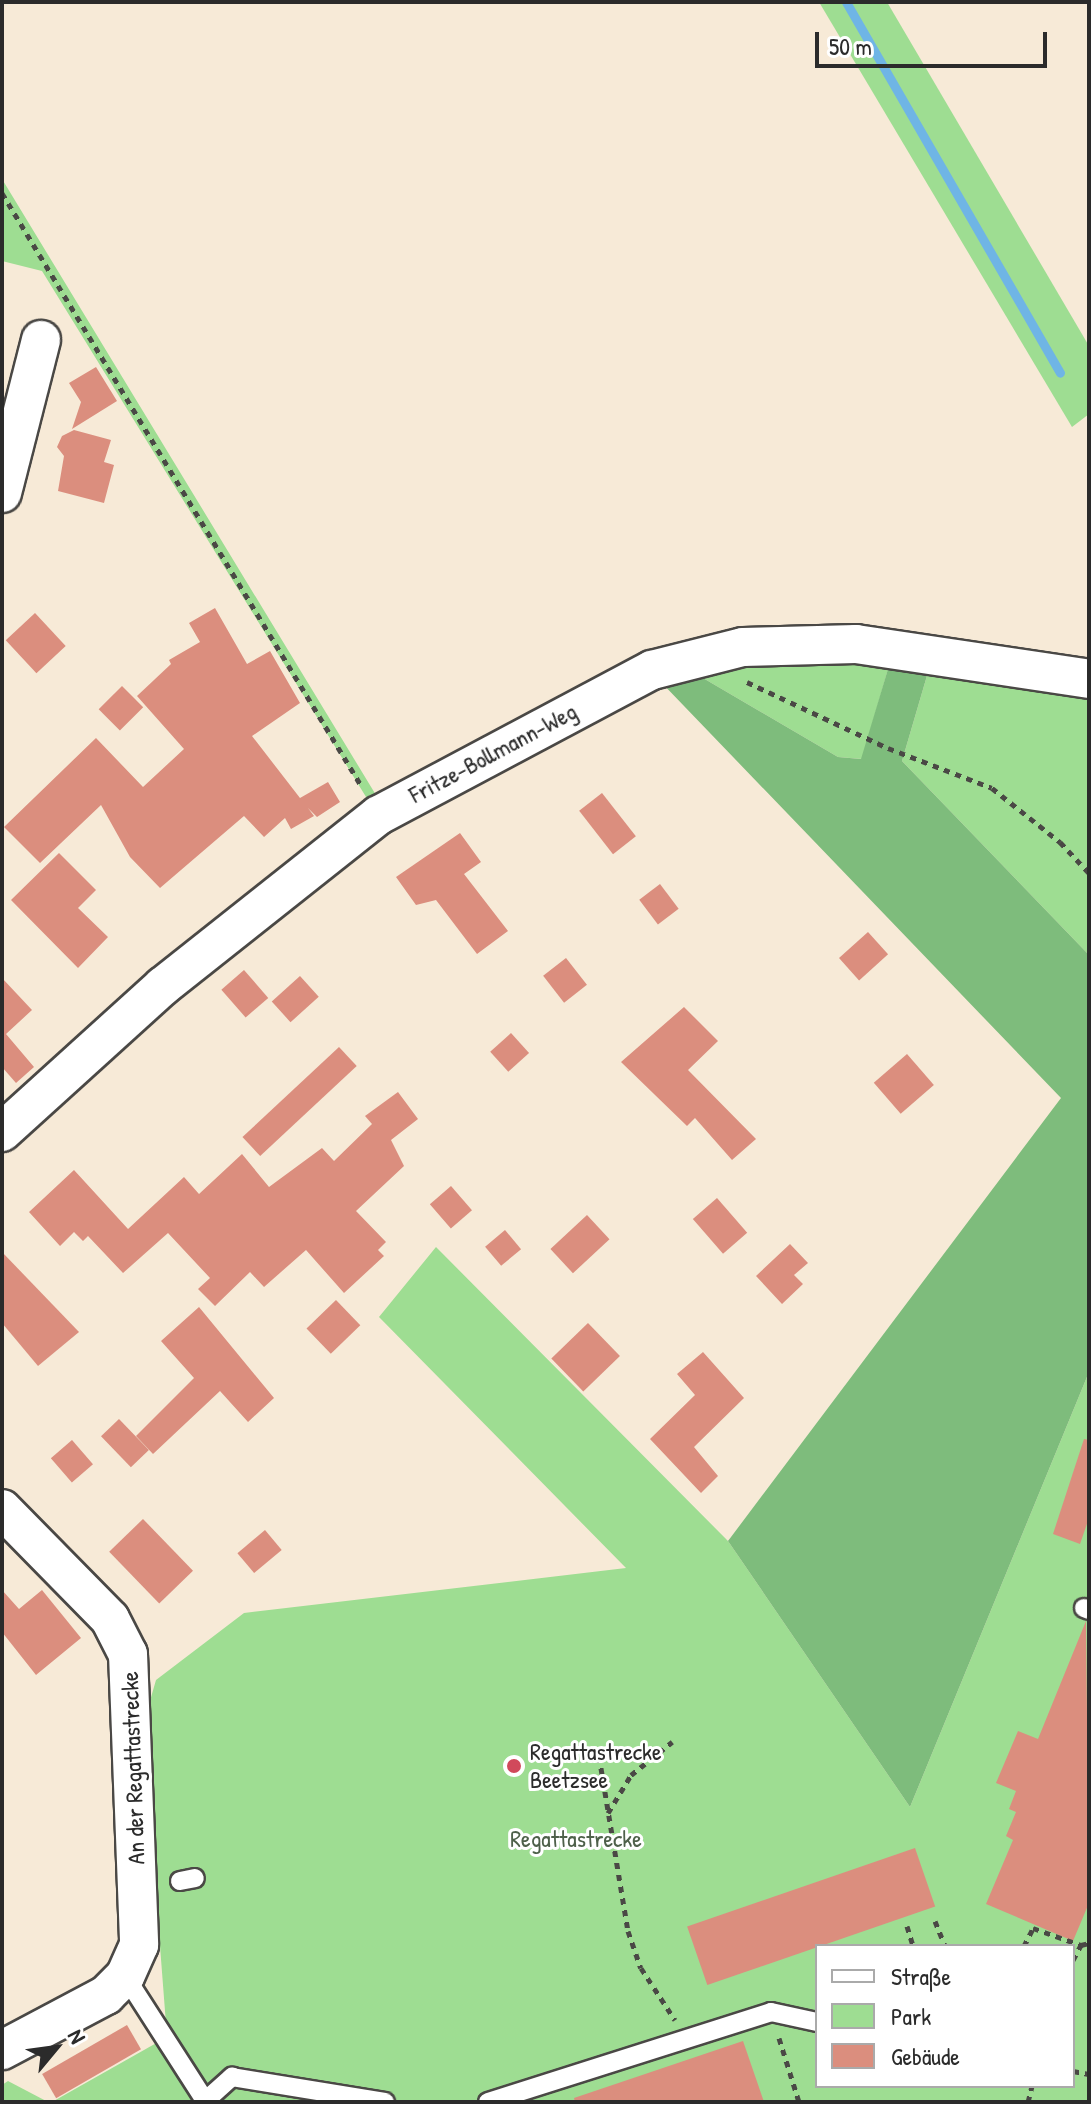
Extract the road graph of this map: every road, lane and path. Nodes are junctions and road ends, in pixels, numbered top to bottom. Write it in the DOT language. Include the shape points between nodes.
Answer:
graph roads {
  1 [pos="2,193"];
  2 [pos="41,340"];
  3 [pos="2,493"];
  4 [pos="695,659"];
  5 [pos="1089,679"];
  6 [pos="379,815"];
  7 [pos="1089,873"];
  8 [pos="2,1132"];
  9 [pos="2,1509"];
  10 [pos="672,1742"];
  11 [pos="599,1756"];
  12 [pos="607,1814"];
  13 [pos="935,1921"];
  14 [pos="907,1926"];
  15 [pos="1089,1943"];
  16 [pos="912,1944"];
  17 [pos="944,1944"];
  18 [pos="1025,1944"];
  19 [pos="1081,1945"];
  20 [pos="1075,1956"];
  21 [pos="125,1976"];
  22 [pos="771,2012"];
  23 [pos="815,2022"];
  24 [pos="689,2040"];
  25 [pos="2,2050"];
  26 [pos="205,2102"];
  27 [pos="385,2102"];
  28 [pos="488,2102"];
  29 [pos="799,2102"];
  1 -- 6 [label="path"];
  2 -- 3 [label="street"];
  4 -- 5 [label="street, Fritze-Bollmann-Weg" via="743,647 856,644"];
  4 -- 6 [label="street, Fritze-Bollmann-Weg" via="652,670"];
  4 -- 7 [label="path" via="888,748 992,788"];
  6 -- 8 [label="street, Fritze-Bollmann-Weg" via="163,986"];
  9 -- 21 [label="street, An der Regattastrecke" via="110,1619 128,1654 139,1945"];
  10 -- 12 [label="path" via="631,1775"];
  11 -- 12 [label="path"];
  12 -- 24 [label="path" via="632,1944 641,1968"];
  13 -- 17 [label="path"];
  14 -- 16 [label="path"];
  15 -- 19 [label="path"];
  18 -- 19 [label="path" via="1033,1928"];
  19 -- 20 [label="path"];
  21 -- 25 [label="street" via="106,1995"];
  21 -- 26 [label="lane"];
  22 -- 23 [label="lane"];
  22 -- 24 [label="lane"];
  22 -- 29 [label="path"];
  24 -- 28 [label="lane"];
  26 -- 27 [label="lane" via="232,2077"];
}
